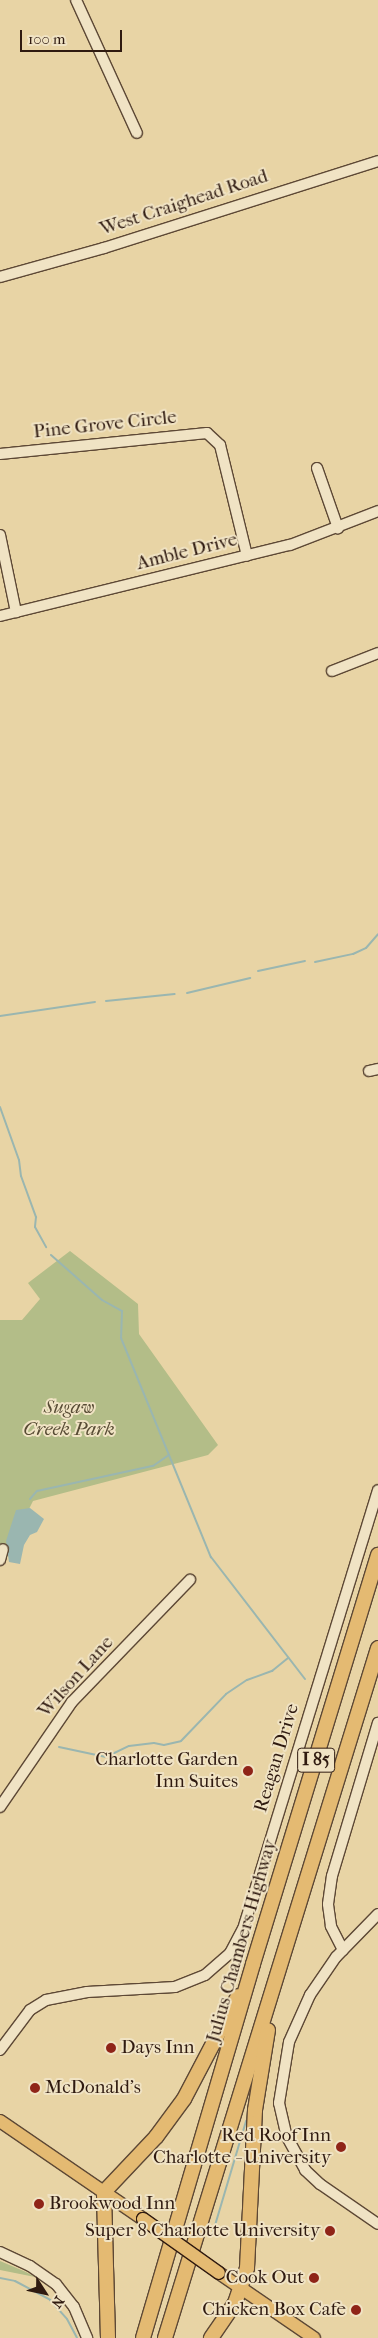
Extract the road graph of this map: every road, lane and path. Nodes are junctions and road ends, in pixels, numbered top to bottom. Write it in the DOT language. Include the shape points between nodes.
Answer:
graph roads {
  1 [pos="76,0"];
  2 [pos="137,133"];
  3 [pos="378,161"];
  4 [pos="0,277"];
  5 [pos="0,454"];
  6 [pos="317,468"];
  7 [pos="378,511"];
  8 [pos="338,528"];
  9 [pos="0,536"];
  10 [pos="247,556"];
  11 [pos="16,612"];
  12 [pos="0,616"];
  13 [pos="378,653"];
  14 [pos="332,671"];
  15 [pos="378,1490"];
  16 [pos="2,1549"];
  17 [pos="378,1556"];
  18 [pos="0,1560"];
  19 [pos="190,1580"];
  20 [pos="378,1648"];
  21 [pos="378,1723"];
  22 [pos="0,1807"];
  23 [pos="378,1914"];
  24 [pos="343,1950"];
  25 [pos="253,1964"];
  26 [pos="282,1968"];
  27 [pos="0,2050"];
  28 [pos="0,2121"];
  29 [pos="104,2192"];
  30 [pos="378,2224"];
  31 [pos="0,2252"];
  32 [pos="242,2288"];
  33 [pos="87,2338"];
  34 [pos="108,2338"];
  35 [pos="143,2338"];
  36 [pos="165,2338"];
  37 [pos="211,2338"];
  38 [pos="314,2338"];
  1 -- 2 [label="street"];
  3 -- 4 [label="street, West Craighead Road" via="104,248"];
  5 -- 10 [label="street, Pine Grove Circle" via="156,436 204,433 212,436 220,445"];
  6 -- 8 [label="street"];
  7 -- 8 [label="street, Amble Drive"];
  8 -- 10 [label="street, Amble Drive"];
  9 -- 11 [label="street"];
  10 -- 11 [label="street, Amble Drive"];
  11 -- 12 [label="street, Amble Drive"];
  13 -- 14 [label="street"];
  15 -- 27 [label="street, Reagan Drive" via="243,1929 230,1952 205,1975 175,1987 86,1992 46,2000 30,2010"];
  16 -- 18 [label="street"];
  17 -- 25 [label="highway, Julius Chambers Highway / I 85"];
  19 -- 22 [label="street, Wilson Lane" via="72,1702"];
  20 -- 26 [label="highway, I 85"];
  21 -- 24 [label="street" via="332,1876 328,1904 331,1926"];
  23 -- 24 [label="street"];
  24 -- 30 [label="street" via="310,1995 296,2022 285,2058 280,2115 287,2137 305,2170"];
  25 -- 29 [label="highway" via="211,2052 184,2099 156,2136"];
  25 -- 35 [label="highway, Julius Chambers Highway / I 85"];
  26 -- 32 [label="highway" via="259,2073 247,2261"];
  26 -- 36 [label="highway, I 85" via="251,2056"];
  28 -- 29 [label="main road"];
  29 -- 32 [label="main road, bridge"];
  29 -- 34 [label="highway"];
  31 -- 33 [label="street" via="30,2266 56,2284 74,2307"];
  32 -- 37 [label="highway"];
  32 -- 38 [label="main road"];
}
